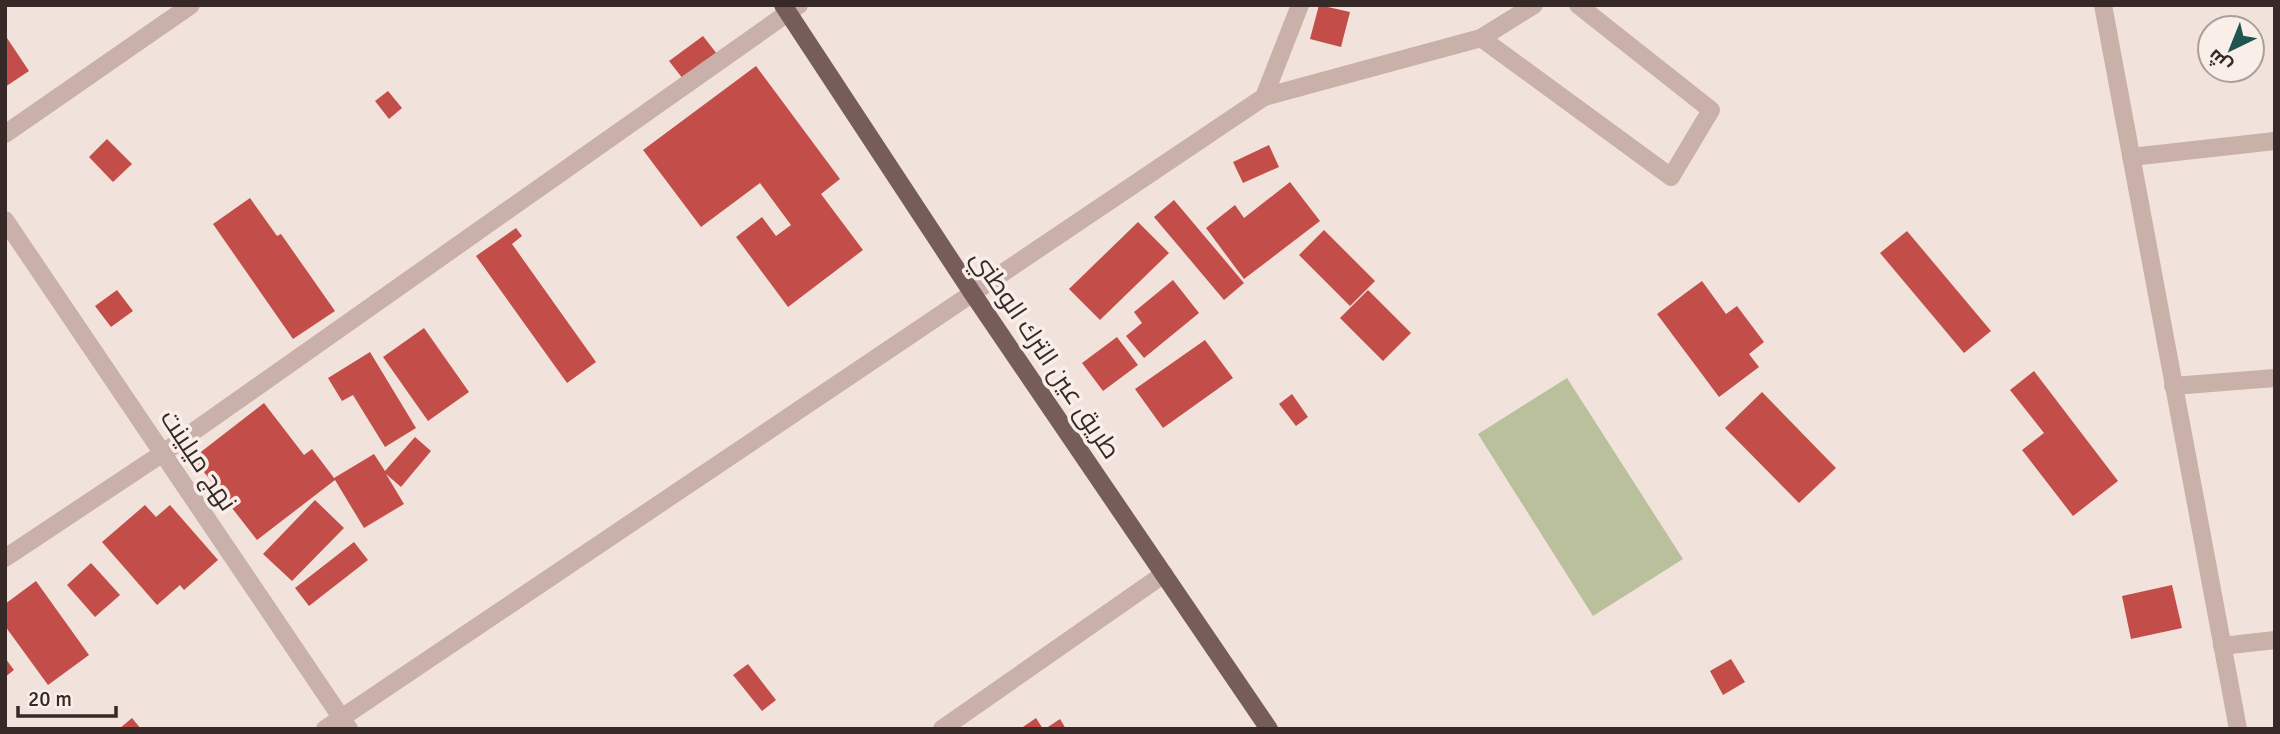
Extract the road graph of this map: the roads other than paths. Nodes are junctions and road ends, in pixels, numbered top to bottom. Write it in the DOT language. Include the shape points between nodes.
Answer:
graph roads {
  1 [pos="191,5"];
  2 [pos="1300,5"];
  3 [pos="1534,5"];
  4 [pos="1578,5"];
  5 [pos="2103,5"];
  6 [pos="790,8"];
  7 [pos="1481,38"];
  8 [pos="1264,97"];
  9 [pos="5,134"];
  10 [pos="2275,141"];
  11 [pos="2131,157"];
  12 [pos="5,220"];
  13 [pos="973,294"];
  14 [pos="2275,377"];
  15 [pos="2173,386"];
  16 [pos="163,453"];
  17 [pos="5,558"];
  18 [pos="1164,574"];
  19 [pos="2275,640"];
  20 [pos="2222,646"];
  21 [pos="345,723"];
  22 [pos="325,729"];
  23 [pos="942,729"];
  24 [pos="1269,729"];
  25 [pos="2238,729"];
  1 -- 9 [label="street"];
  2 -- 8 [label="street"];
  3 -- 7 [label="street"];
  4 -- 7 [label="street" via="1711,110 1671,177"];
  5 -- 11 [label="street"];
  6 -- 13 [label="main road, طريق عين الترك الوطني"];
  6 -- 16 [label="street"];
  7 -- 8 [label="street"];
  8 -- 13 [label="street"];
  10 -- 11 [label="street"];
  11 -- 15 [label="street"];
  12 -- 16 [label="street, نهج ميلينت"];
  13 -- 18 [label="main road, طريق عين الترك الوطني"];
  13 -- 21 [label="street"];
  14 -- 15 [label="street"];
  15 -- 20 [label="street"];
  16 -- 17 [label="street"];
  16 -- 21 [label="street, نهج ميلينت"];
  18 -- 23 [label="street"];
  18 -- 24 [label="main road, طريق عين الترك الوطني"];
  19 -- 20 [label="street"];
  20 -- 25 [label="street"];
  21 -- 22 [label="street"];
}
